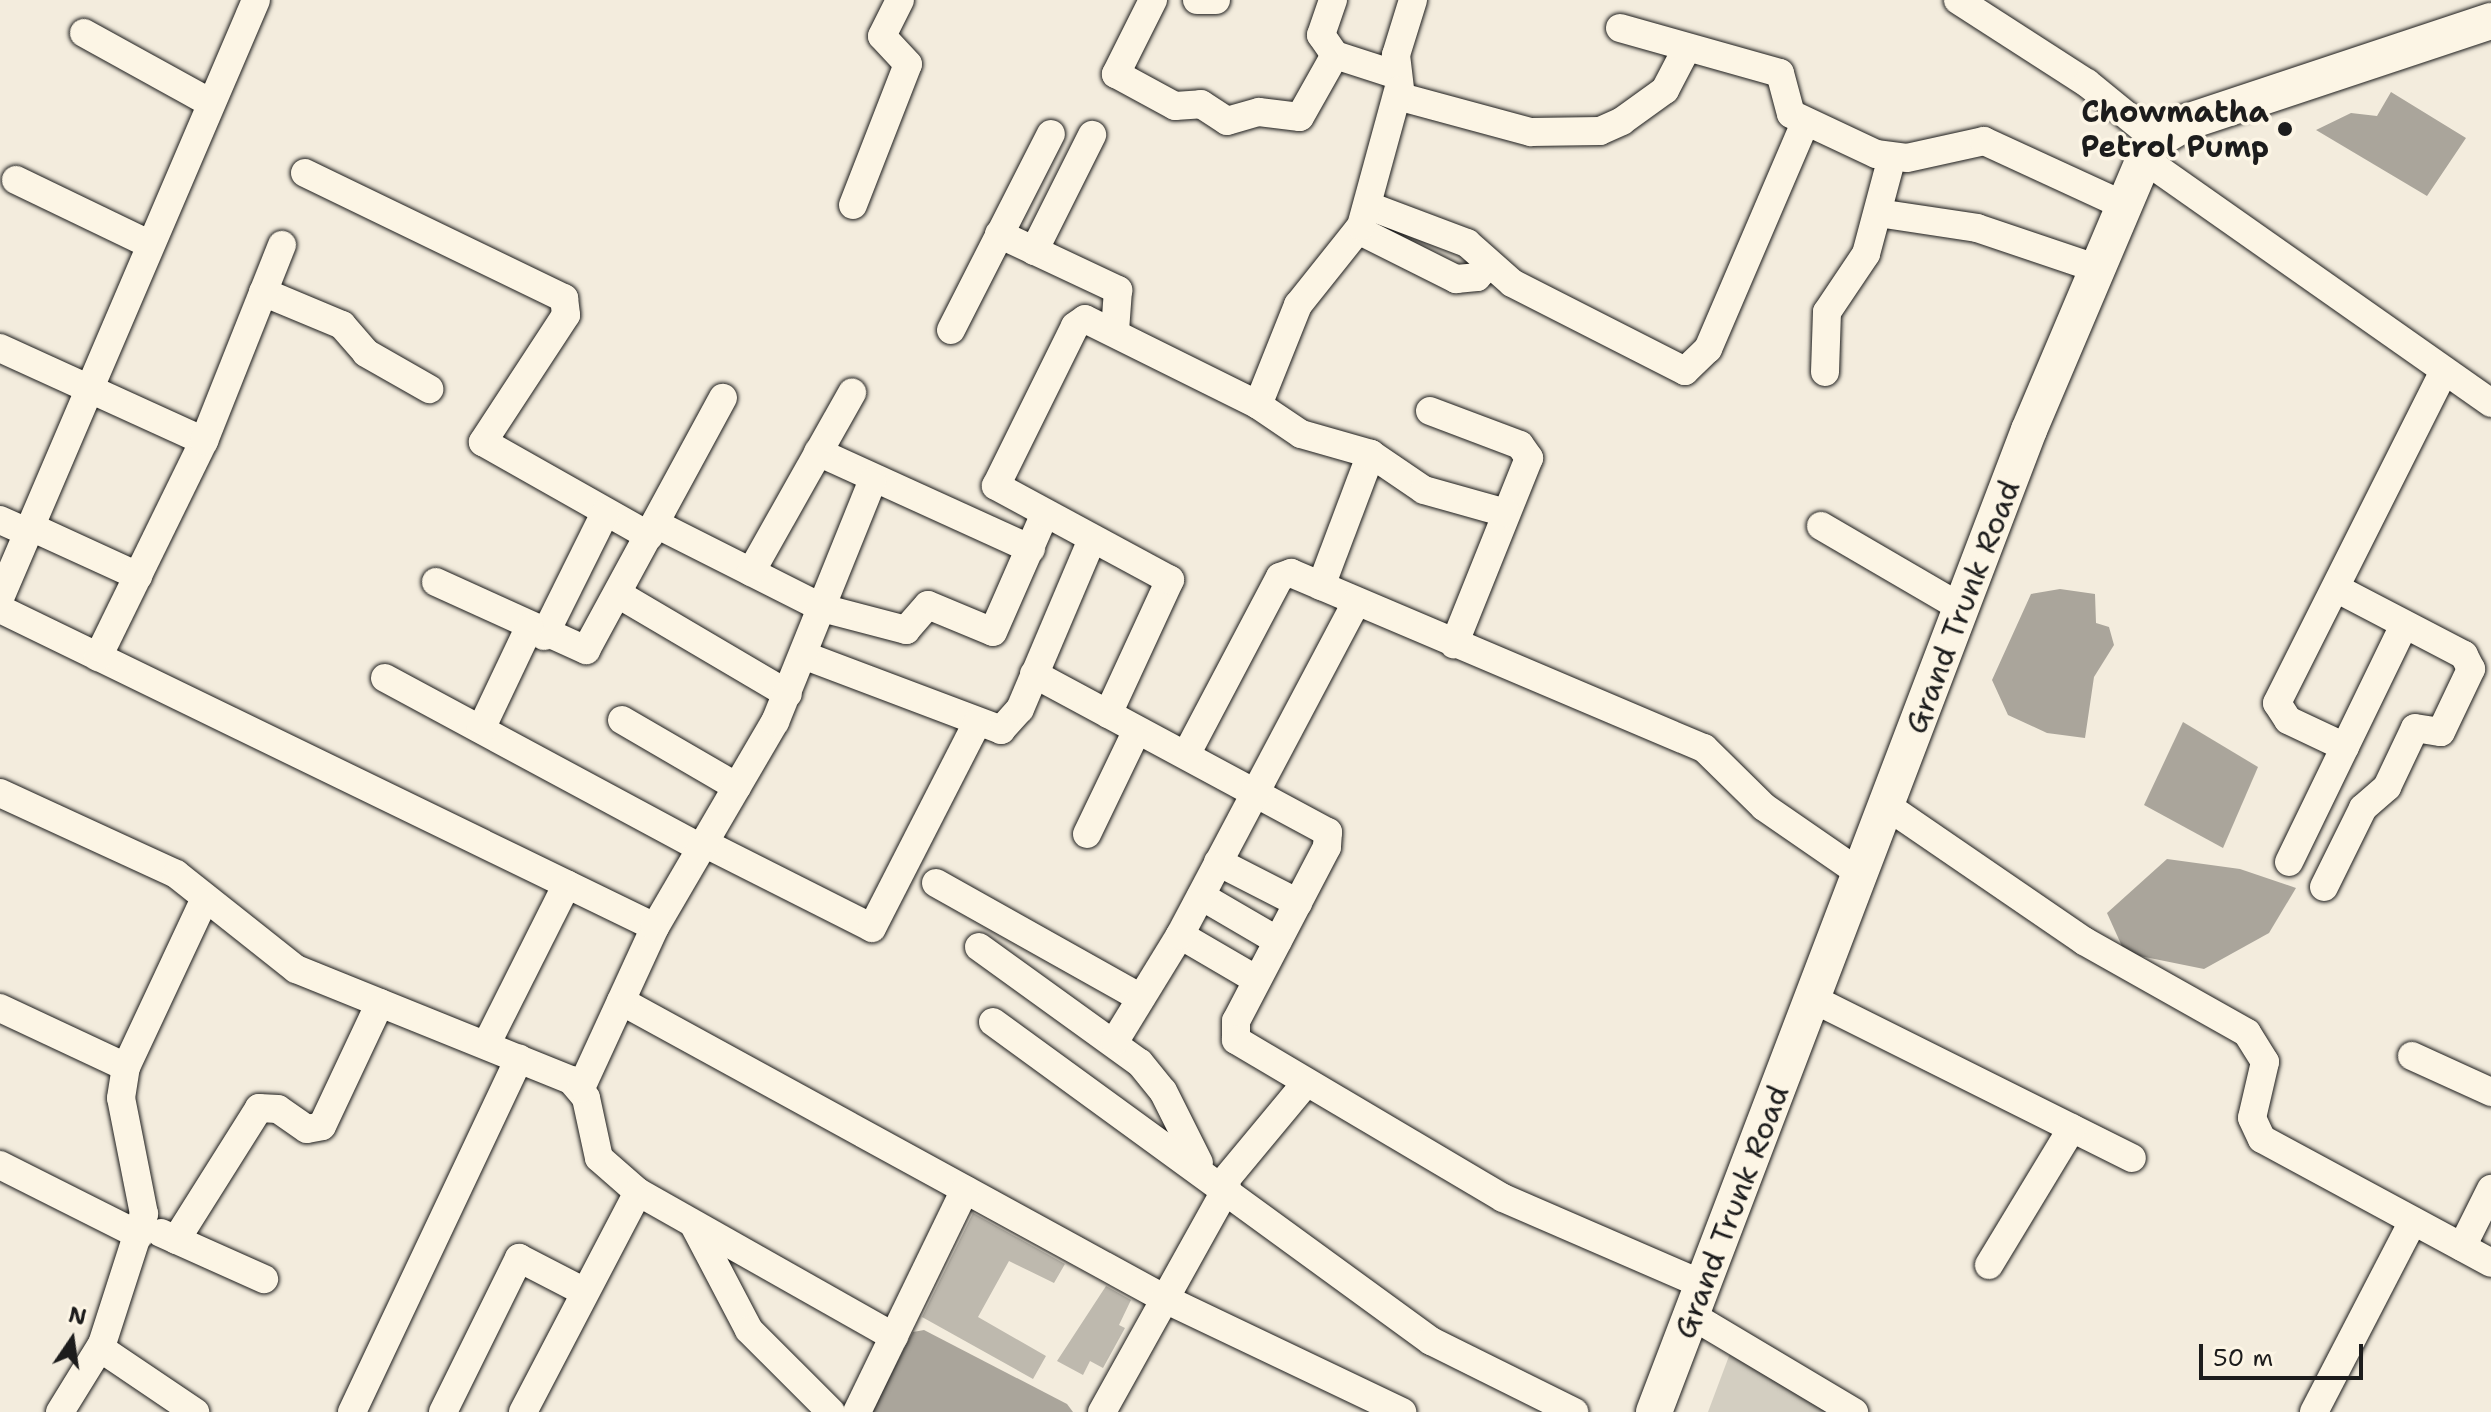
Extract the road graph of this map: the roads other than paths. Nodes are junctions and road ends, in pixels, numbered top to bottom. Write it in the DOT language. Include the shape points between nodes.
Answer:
graph roads {
  1 [pos="256,0"];
  2 [pos="899,0"];
  3 [pos="1153,0"];
  4 [pos="1197,0"];
  5 [pos="1216,0"];
  6 [pos="1333,0"];
  7 [pos="1413,0"];
  8 [pos="1958,0"];
  9 [pos="2491,21"];
  10 [pos="1620,28"];
  11 [pos="84,33"];
  12 [pos="1687,48"];
  13 [pos="1335,55"];
  14 [pos="1397,83"];
  15 [pos="209,102"];
  16 [pos="1805,123"];
  17 [pos="1051,134"];
  18 [pos="1092,135"];
  19 [pos="2150,150"];
  20 [pos="1892,157"];
  21 [pos="305,173"];
  22 [pos="16,180"];
  23 [pos="2121,204"];
  24 [pos="853,205"];
  25 [pos="1878,213"];
  26 [pos="1364,218"];
  27 [pos="999,234"];
  28 [pos="1467,243"];
  29 [pos="149,244"];
  30 [pos="282,245"];
  31 [pos="1034,251"];
  32 [pos="1488,265"];
  33 [pos="2095,268"];
  34 [pos="1446,274"];
  35 [pos="263,292"];
  36 [pos="951,330"];
  37 [pos="1115,331"];
  38 [pos="0,348"];
  39 [pos="1825,372"];
  40 [pos="2443,373"];
  41 [pos="89,389"];
  42 [pos="429,389"];
  43 [pos="852,393"];
  44 [pos="723,398"];
  45 [pos="2491,403"];
  46 [pos="1258,405"];
  47 [pos="1430,411"];
  48 [pos="204,441"];
  49 [pos="818,452"];
  50 [pos="1371,454"];
  51 [pos="872,482"];
  52 [pos="605,513"];
  53 [pos="1506,513"];
  54 [pos="1044,516"];
  55 [pos="0,520"];
  56 [pos="1821,526"];
  57 [pos="30,530"];
  58 [pos="652,530"];
  59 [pos="1092,539"];
  60 [pos="1031,549"];
  61 [pos="751,572"];
  62 [pos="138,576"];
  63 [pos="436,582"];
  64 [pos="1321,586"];
  65 [pos="2336,588"];
  66 [pos="618,594"];
  67 [pos="0,598"];
  68 [pos="1356,602"];
  69 [pos="822,608"];
  70 [pos="1962,608"];
  71 [pos="0,609"];
  72 [pos="2404,625"];
  73 [pos="537,632"];
  74 [pos="1454,645"];
  75 [pos="803,655"];
  76 [pos="98,657"];
  77 [pos="1034,674"];
  78 [pos="385,678"];
  79 [pos="788,694"];
  80 [pos="1108,714"];
  81 [pos="622,720"];
  82 [pos="977,723"];
  83 [pos="481,729"];
  84 [pos="1137,730"];
  85 [pos="2345,747"];
  86 [pos="1186,755"];
  87 [pos="2329,779"];
  88 [pos="737,787"];
  89 [pos="1254,791"];
  90 [pos="0,793"];
  91 [pos="2369,801"];
  92 [pos="1887,806"];
  93 [pos="1087,834"];
  94 [pos="703,846"];
  95 [pos="1218,862"];
  96 [pos="2289,862"];
  97 [pos="1861,874"];
  98 [pos="936,883"];
  99 [pos="567,884"];
  100 [pos="2324,887"];
  101 [pos="1201,896"];
  102 [pos="205,898"];
  103 [pos="1298,903"];
  104 [pos="655,927"];
  105 [pos="1180,935"];
  106 [pos="1278,941"];
  107 [pos="979,947"];
  108 [pos="1257,980"];
  109 [pos="1141,998"];
  110 [pos="1815,1000"];
  111 [pos="621,1001"];
  112 [pos="380,1003"];
  113 [pos="0,1008"];
  114 [pos="993,1022"];
  115 [pos="1115,1041"];
  116 [pos="486,1045"];
  117 [pos="2412,1056"];
  118 [pos="519,1059"];
  119 [pos="126,1067"];
  120 [pos="1306,1083"];
  121 [pos="581,1088"];
  122 [pos="2491,1092"];
  123 [pos="2072,1128"];
  124 [pos="2132,1158"];
  125 [pos="0,1165"];
  126 [pos="1217,1180"];
  127 [pos="2491,1189"];
  128 [pos="965,1190"];
  129 [pos="638,1192"];
  130 [pos="2413,1221"];
  131 [pos="695,1227"];
  132 [pos="140,1230"];
  133 [pos="176,1240"];
  134 [pos="2462,1247"];
  135 [pos="2491,1263"];
  136 [pos="1989,1265"];
  137 [pos="264,1279"];
  138 [pos="585,1292"];
  139 [pos="1165,1299"];
  140 [pos="1698,1300"];
  141 [pos="894,1337"];
  142 [pos="100,1348"];
  143 [pos="60,1412"];
  144 [pos="195,1412"];
  145 [pos="352,1412"];
  146 [pos="443,1412"];
  147 [pos="523,1412"];
  148 [pos="819,1412"];
  149 [pos="832,1412"];
  150 [pos="857,1412"];
  151 [pos="1102,1412"];
  152 [pos="1402,1412"];
  153 [pos="1574,1412"];
  154 [pos="1654,1412"];
  155 [pos="1854,1412"];
  156 [pos="2314,1412"];
  1 -- 15 [label="street"];
  2 -- 24 [label="street" via="882,36 908,64"];
  3 -- 13 [label="street" via="1116,74 1175,106 1201,104 1227,121 1259,112 1300,117"];
  4 -- 5 [label="street"];
  6 -- 13 [label="street" via="1321,35"];
  7 -- 14 [label="street" via="1397,46"];
  8 -- 19 [label="street" via="2087,83"];
  9 -- 19 [label="main road" via="2283,86"];
  10 -- 12 [label="street"];
  11 -- 15 [label="street"];
  12 -- 14 [label="street" via="1665,90 1600,131 1531,132 1415,106"];
  12 -- 16 [label="street" via="1780,73 1791,114"];
  13 -- 14 [label="street"];
  14 -- 26 [label="street"];
  15 -- 29 [label="street"];
  16 -- 20 [label="street"];
  16 -- 32 [label="street" via="1708,349 1685,371"];
  17 -- 27 [label="street"];
  18 -- 31 [label="street"];
  19 -- 23 [label="main road, Grand Trunk Road"];
  19 -- 40 [label="street"];
  20 -- 23 [label="street" via="1984,141"];
  20 -- 25 [label="street"];
  21 -- 52 [label="street" via="564,298 566,315 483,442"];
  22 -- 29 [label="street"];
  23 -- 33 [label="main road, Grand Trunk Road"];
  25 -- 33 [label="street" via="1990,231"];
  25 -- 39 [label="street" via="1859,270 1827,312"];
  26 -- 28 [label="street"];
  26 -- 34 [label="street"];
  26 -- 46 [label="street" via="1298,305"];
  27 -- 31 [label="street"];
  27 -- 36 [label="street"];
  28 -- 32 [label="street"];
  28 -- 34 [label="street"];
  29 -- 41 [label="street"];
  30 -- 35 [label="street"];
  31 -- 37 [label="street" via="1122,294"];
  32 -- 34 [label="street" via="1466,281"];
  33 -- 70 [label="main road, Grand Trunk Road"];
  35 -- 42 [label="street" via="342,325 366,353"];
  35 -- 48 [label="street"];
  37 -- 46 [label="street"];
  37 -- 54 [label="street" via="1096,320 1075,326 996,480 1000,492"];
  38 -- 41 [label="street"];
  40 -- 45 [label="street"];
  40 -- 65 [label="street"];
  41 -- 48 [label="street"];
  41 -- 57 [label="street"];
  43 -- 49 [label="street"];
  44 -- 58 [label="street"];
  46 -- 50 [label="street" via="1311,439"];
  47 -- 53 [label="street" via="1527,450"];
  48 -- 62 [label="street"];
  49 -- 51 [label="street"];
  49 -- 61 [label="street"];
  50 -- 53 [label="street" via="1424,490"];
  50 -- 64 [label="street"];
  51 -- 60 [label="street"];
  51 -- 69 [label="street"];
  52 -- 58 [label="street"];
  52 -- 73 [label="street"];
  53 -- 74 [label="street"];
  54 -- 59 [label="street"];
  54 -- 60 [label="street"];
  55 -- 57 [label="street"];
  56 -- 70 [label="street"];
  57 -- 62 [label="street"];
  57 -- 67 [label="street"];
  58 -- 61 [label="street"];
  58 -- 66 [label="street"];
  59 -- 77 [label="street"];
  59 -- 80 [label="street" via="1170,580"];
  60 -- 69 [label="street" via="993,632 928,605 906,630"];
  61 -- 69 [label="street"];
  62 -- 76 [label="street"];
  63 -- 73 [label="street"];
  64 -- 68 [label="street"];
  64 -- 86 [label="street" via="1291,573 1280,577"];
  65 -- 72 [label="street"];
  65 -- 85 [label="street" via="2277,703 2288,720"];
  66 -- 73 [label="street" via="586,650"];
  66 -- 79 [label="street"];
  68 -- 74 [label="street"];
  68 -- 89 [label="street"];
  69 -- 75 [label="street"];
  70 -- 92 [label="main road, Grand Trunk Road"];
  71 -- 76 [label="street"];
  72 -- 85 [label="street"];
  72 -- 91 [label="street" via="2464,655 2471,669 2441,732 2415,728 2387,787"];
  73 -- 83 [label="street"];
  74 -- 97 [label="street" via="1704,748 1764,807"];
  75 -- 79 [label="street"];
  75 -- 82 [label="street"];
  76 -- 99 [label="street"];
  77 -- 80 [label="street"];
  77 -- 82 [label="street" via="1012,723 1001,730"];
  78 -- 83 [label="street"];
  79 -- 88 [label="street"];
  80 -- 84 [label="street"];
  81 -- 88 [label="street"];
  82 -- 94 [label="street" via="872,928"];
  83 -- 94 [label="street"];
  84 -- 86 [label="street"];
  84 -- 93 [label="street"];
  85 -- 87 [label="street"];
  86 -- 89 [label="street"];
  87 -- 91 [label="street"];
  87 -- 96 [label="street"];
  88 -- 94 [label="street"];
  89 -- 95 [label="street"];
  89 -- 103 [label="street" via="1328,832"];
  90 -- 102 [label="street" via="163,867"];
  91 -- 100 [label="street"];
  92 -- 97 [label="main road, Grand Trunk Road"];
  92 -- 130 [label="street" via="2084,941 2247,1033 2265,1062 2253,1130"];
  94 -- 104 [label="street"];
  95 -- 101 [label="street"];
  95 -- 103 [label="street"];
  97 -- 110 [label="main road, Grand Trunk Road"];
  98 -- 109 [label="street"];
  99 -- 104 [label="street"];
  99 -- 116 [label="street"];
  101 -- 105 [label="street"];
  101 -- 106 [label="street"];
  102 -- 112 [label="street" via="280,960"];
  102 -- 119 [label="street"];
  103 -- 106 [label="street"];
  104 -- 111 [label="street"];
  105 -- 108 [label="street"];
  105 -- 109 [label="street"];
  106 -- 108 [label="street"];
  107 -- 115 [label="street"];
  108 -- 120 [label="street" via="1236,1021 1236,1040"];
  109 -- 115 [label="street"];
  110 -- 123 [label="street"];
  110 -- 140 [label="main road, Grand Trunk Road"];
  111 -- 121 [label="street"];
  111 -- 128 [label="street"];
  112 -- 116 [label="street"];
  112 -- 133 [label="street" via="322,1126 307,1129 278,1109 259,1108"];
  113 -- 119 [label="street"];
  114 -- 126 [label="street"];
  115 -- 126 [label="street" via="1163,1091"];
  116 -- 118 [label="street"];
  117 -- 122 [label="street"];
  118 -- 121 [label="street"];
  118 -- 145 [label="street"];
  119 -- 132 [label="street" via="121,1098 144,1199"];
  120 -- 126 [label="street"];
  120 -- 140 [label="street" via="1503,1198"];
  121 -- 129 [label="street" via="599,1158"];
  123 -- 124 [label="street"];
  123 -- 136 [label="street"];
  125 -- 132 [label="street"];
  126 -- 139 [label="street"];
  126 -- 153 [label="street" via="1431,1341"];
  127 -- 134 [label="street"];
  128 -- 139 [label="street"];
  128 -- 141 [label="street"];
  129 -- 131 [label="street"];
  129 -- 138 [label="street"];
  130 -- 134 [label="street"];
  130 -- 156 [label="street"];
  131 -- 141 [label="street"];
  131 -- 149 [label="street" via="749,1330"];
  132 -- 133 [label="street"];
  132 -- 142 [label="street"];
  133 -- 137 [label="street"];
  134 -- 135 [label="street"];
  138 -- 146 [label="street" via="519,1258"];
  138 -- 147 [label="street"];
  139 -- 151 [label="street"];
  139 -- 152 [label="street"];
  140 -- 154 [label="main road, Grand Trunk Road"];
  140 -- 155 [label="street"];
  141 -- 150 [label="street"];
  142 -- 143 [label="street"];
  142 -- 144 [label="street"];
  148 -- 149 [label="street"];
}
